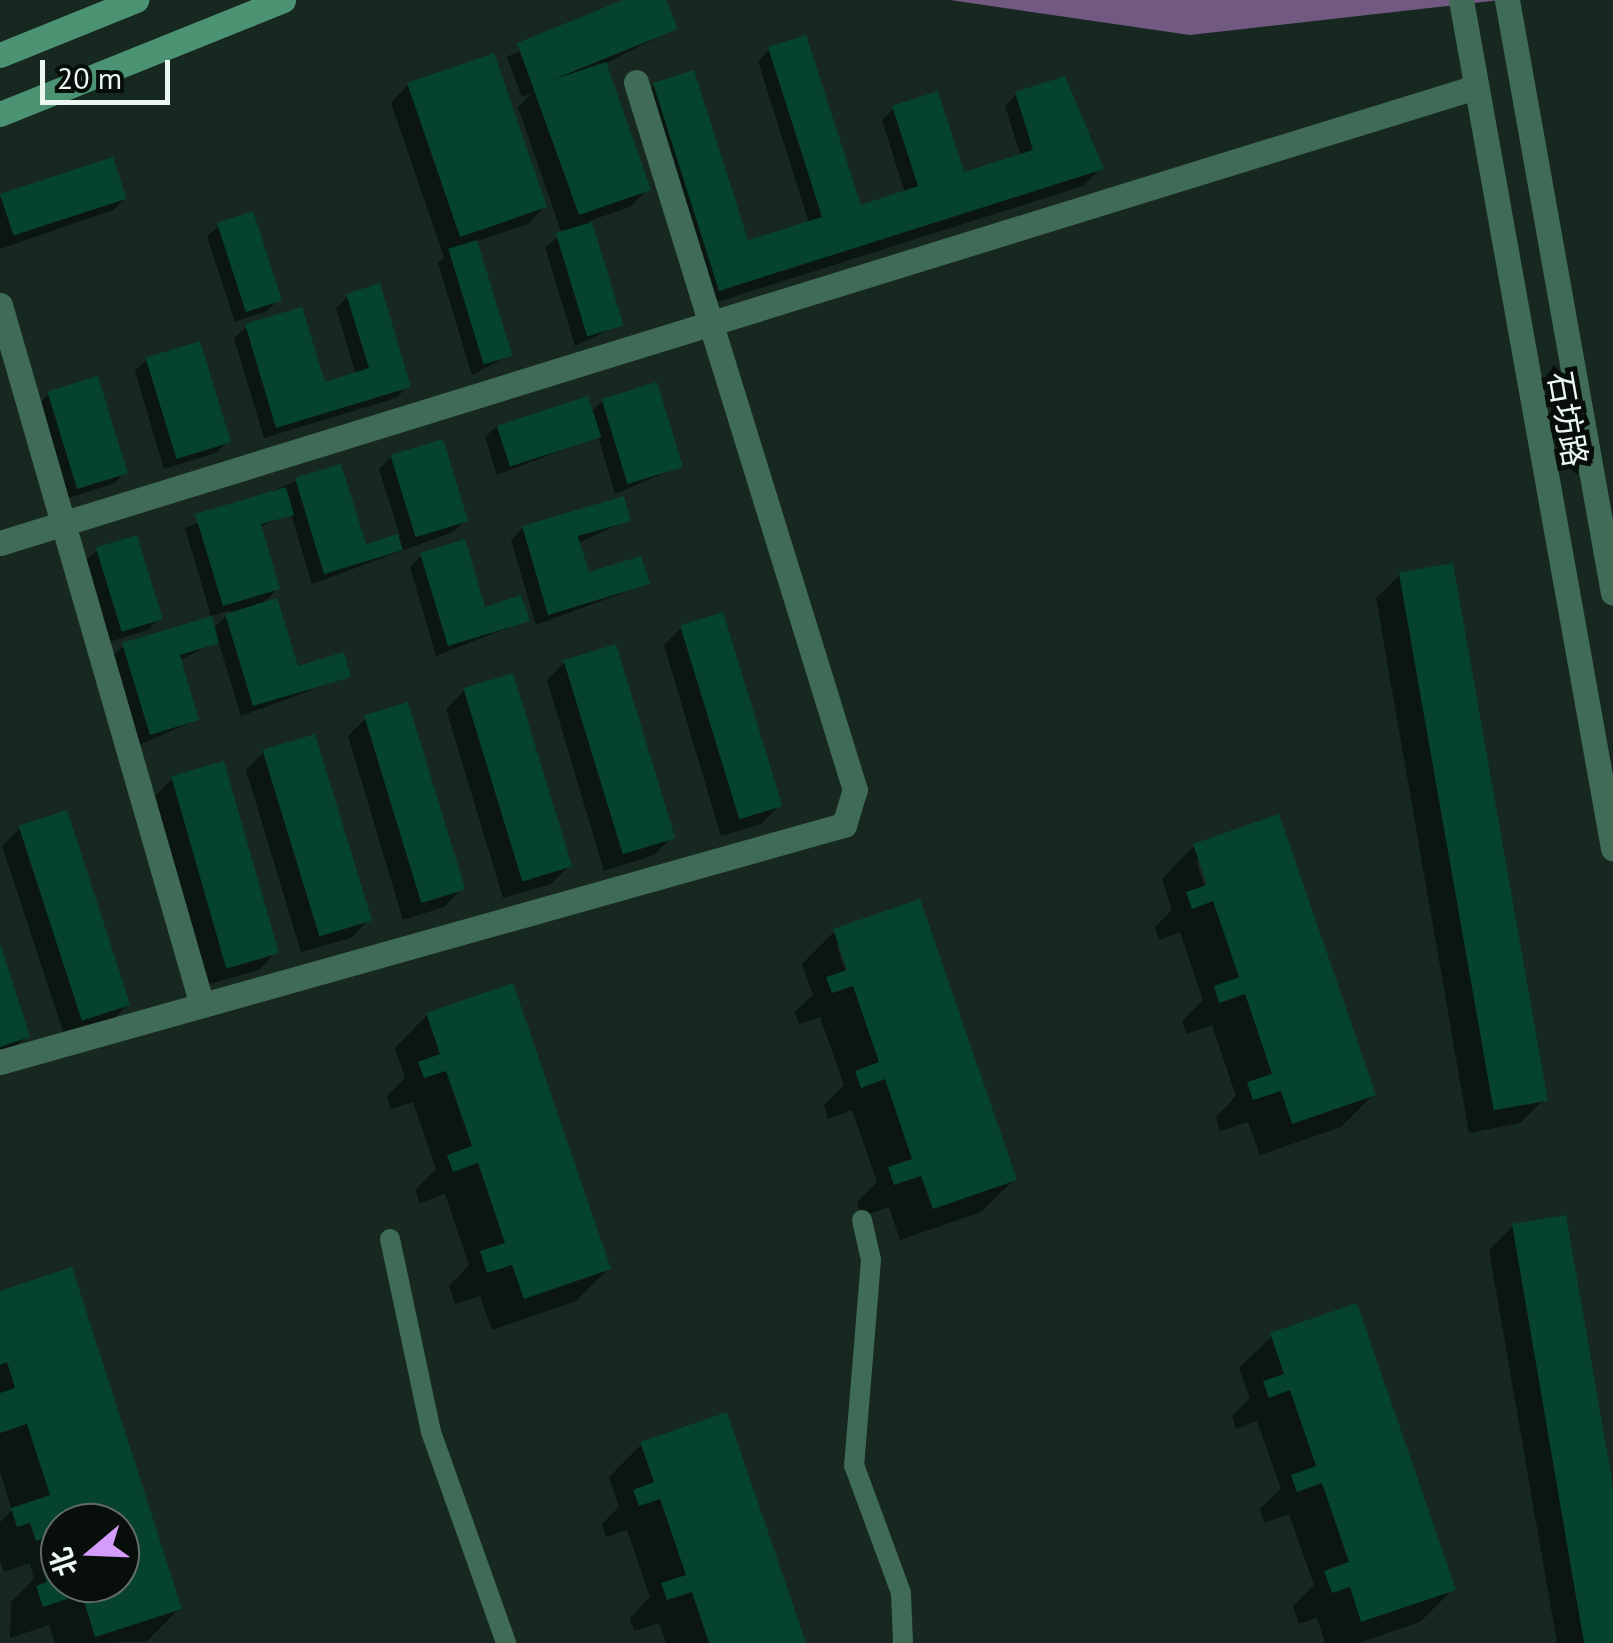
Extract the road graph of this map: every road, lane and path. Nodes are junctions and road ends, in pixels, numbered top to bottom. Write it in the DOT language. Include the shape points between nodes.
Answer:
graph roads {
  1 [pos="136,0"];
  2 [pos="283,0"];
  3 [pos="1508,9"];
  4 [pos="1463,10"];
  5 [pos="0,55"];
  6 [pos="636,82"];
  7 [pos="1476,87"];
  8 [pos="0,114"];
  9 [pos="0,306"];
  10 [pos="709,324"];
  11 [pos="62,524"];
  12 [pos="0,543"];
  13 [pos="1613,593"];
  14 [pos="1613,848"];
  15 [pos="201,1002"];
  16 [pos="0,1062"];
  17 [pos="862,1220"];
  18 [pos="390,1240"];
  19 [pos="506,1643"];
  20 [pos="902,1643"];
  1 -- 5 [label="main road"];
  2 -- 8 [label="main road"];
  3 -- 13 [label="street, 石坊路"];
  4 -- 7 [label="street, 石坊路"];
  6 -- 10 [label="street"];
  7 -- 10 [label="street"];
  7 -- 14 [label="street, 石坊路"];
  9 -- 11 [label="street"];
  10 -- 11 [label="street"];
  10 -- 15 [label="street" via="855,790 844,825"];
  11 -- 12 [label="street"];
  11 -- 15 [label="street"];
  15 -- 16 [label="street"];
  17 -- 20 [label="lane" via="872,1260 854,1465 901,1593"];
  18 -- 19 [label="lane" via="430,1432"];
}
